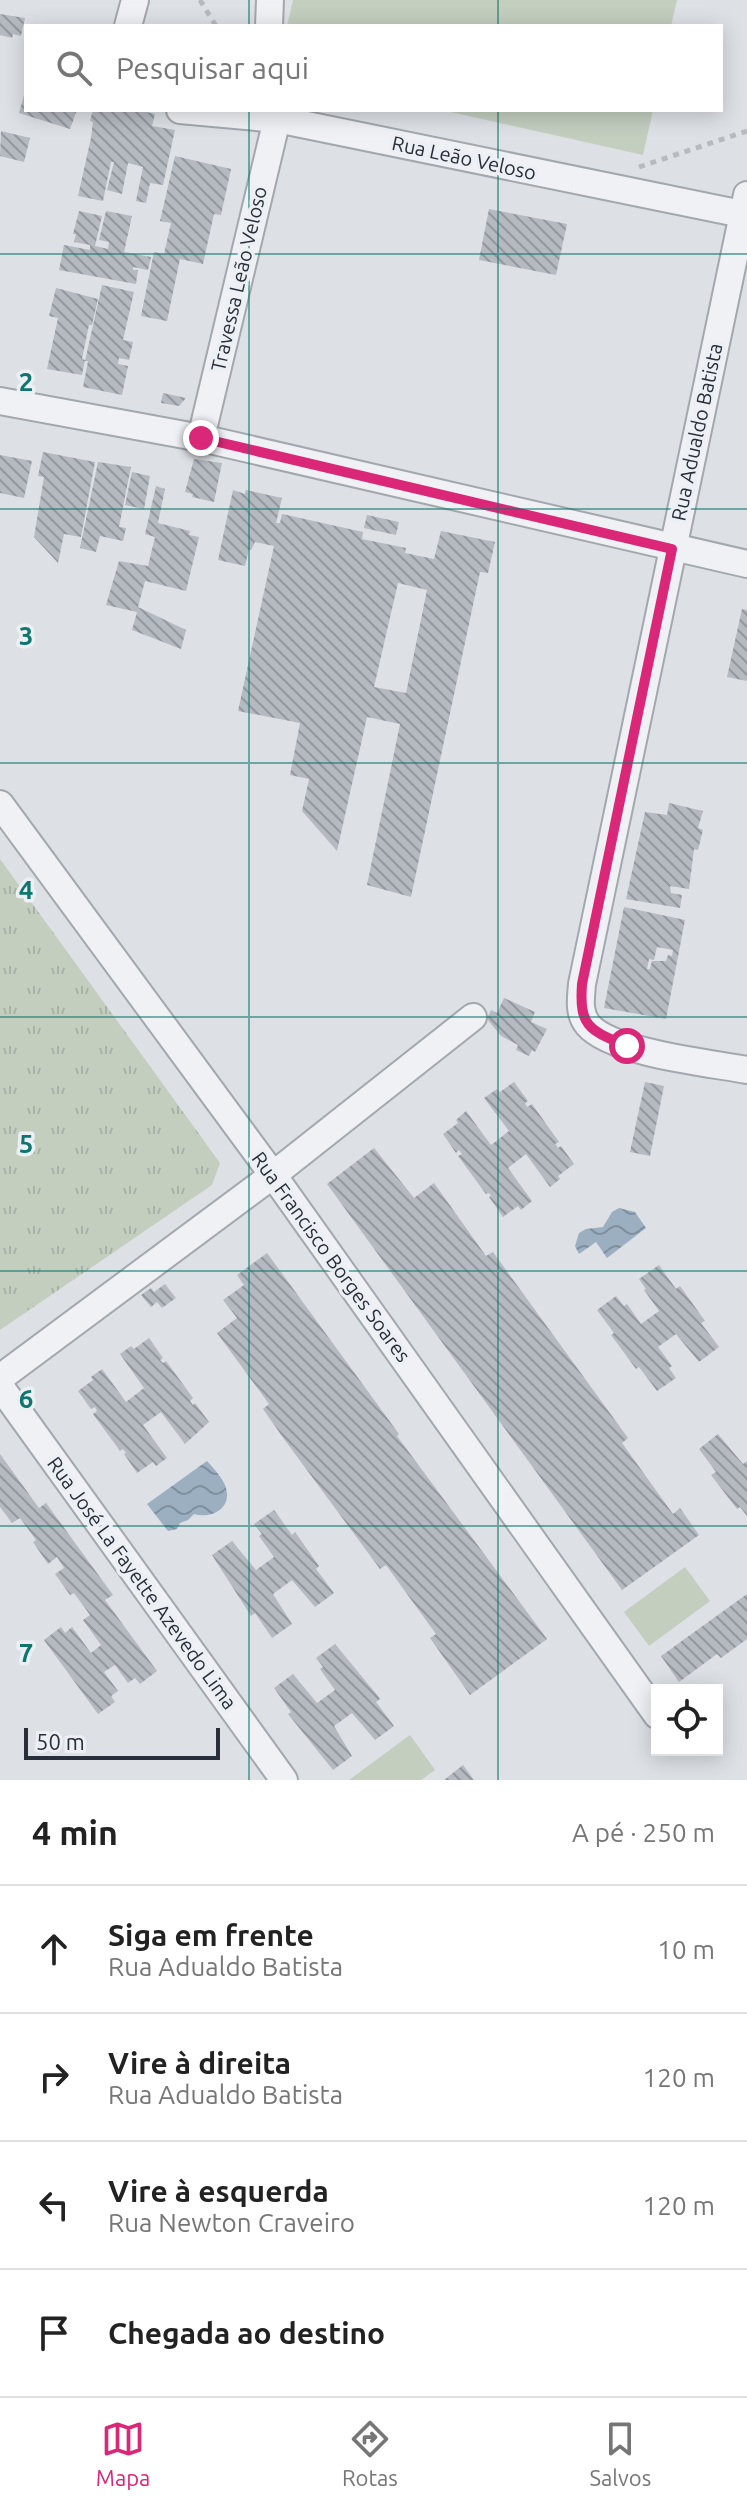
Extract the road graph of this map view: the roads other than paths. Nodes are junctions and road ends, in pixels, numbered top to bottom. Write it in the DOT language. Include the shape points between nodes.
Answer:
graph roads {
  1 [pos="135,0"];
  2 [pos="270,0"];
  3 [pos="129,24"];
  4 [pos="269,24"];
  5 [pos="212,112"];
  6 [pos="261,115"];
  7 [pos="746,208"];
  8 [pos="0,401"];
  9 [pos="201,438"];
  10 [pos="672,549"];
  11 [pos="747,564"];
  12 [pos="0,804"];
  13 [pos="473,1017"];
  14 [pos="747,1070"];
  15 [pos="273,1175"];
  16 [pos="0,1378"];
  17 [pos="0,1386"];
  18 [pos="651,1707"];
  19 [pos="284,1780"];
  1 -- 3 [label="street"];
  2 -- 4 [label="street"];
  5 -- 6 [label="street, Rua Leão Veloso"];
  6 -- 7 [label="street, Rua Leão Veloso"];
  6 -- 9 [label="street, Travessa Leão Veloso"];
  7 -- 10 [label="street, Rua Adualdo Batista"];
  8 -- 9 [label="street"];
  9 -- 10 [label="street"];
  10 -- 11 [label="street"];
  10 -- 14 [label="street, Rua Adualdo Batista" via="580,1009 587,1025 627,1046"];
  12 -- 15 [label="street, Rua Francisco Borges Soares"];
  13 -- 15 [label="street"];
  15 -- 16 [label="street"];
  15 -- 18 [label="street, Rua Francisco Borges Soares"];
  17 -- 19 [label="street, Rua José La Fayette Azevedo Lima"];
}
